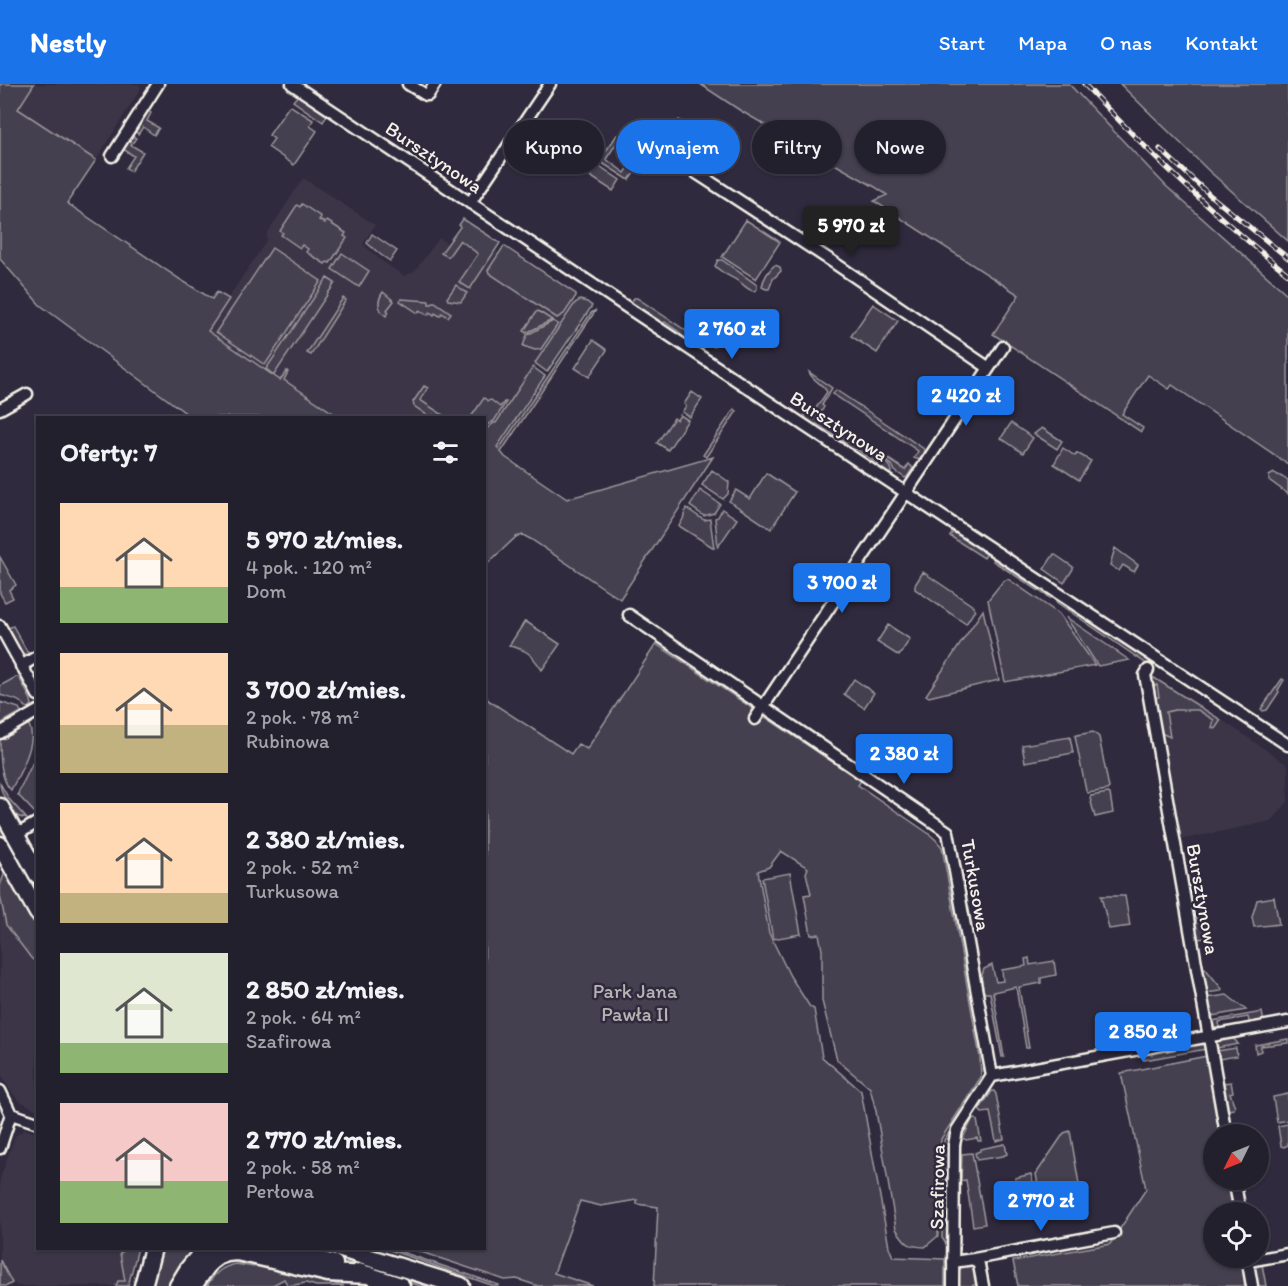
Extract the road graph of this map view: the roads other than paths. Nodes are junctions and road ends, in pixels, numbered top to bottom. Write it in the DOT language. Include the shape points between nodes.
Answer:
graph roads {
  1 [pos="158,84"];
  2 [pos="292,84"];
  3 [pos="408,84"];
  4 [pos="435,84"];
  5 [pos="550,84"];
  6 [pos="112,156"];
  7 [pos="698,174"];
  8 [pos="470,203"];
  9 [pos="1002,347"];
  10 [pos="989,368"];
  11 [pos="27,394"];
  12 [pos="0,409"];
  13 [pos="906,492"];
  14 [pos="629,615"];
  15 [pos="0,626"];
  16 [pos="36,657"];
  17 [pos="21,666"];
  18 [pos="1149,670"];
  19 [pos="36,692"];
  20 [pos="763,706"];
  21 [pos="36,712"];
  22 [pos="755,719"];
  23 [pos="0,733"];
  24 [pos="1288,745"];
  25 [pos="0,807"];
  26 [pos="36,823"];
  27 [pos="16,835"];
  28 [pos="0,845"];
  29 [pos="36,871"];
  30 [pos="36,909"];
  31 [pos="1288,1022"];
  32 [pos="1208,1036"];
  33 [pos="992,1076"];
  34 [pos="0,1091"];
  35 [pos="11,1114"];
  36 [pos="36,1122"];
  37 [pos="1224,1124"];
  38 [pos="0,1148"];
  39 [pos="1114,1233"];
  40 [pos="153,1250"];
  41 [pos="204,1250"];
  42 [pos="285,1250"];
  43 [pos="345,1250"];
  44 [pos="380,1250"];
  45 [pos="1288,1254"];
  46 [pos="1269,1256"];
  47 [pos="974,1259"];
  48 [pos="953,1262"];
  49 [pos="1249,1268"];
  50 [pos="369,1275"];
  51 [pos="440,1278"];
  52 [pos="143,1286"];
  53 [pos="178,1286"];
  54 [pos="193,1286"];
  55 [pos="401,1286"];
  56 [pos="461,1286"];
  57 [pos="953,1286"];
  58 [pos="983,1286"];
  59 [pos="1252,1286"];
  1 -- 6 [label="street"];
  2 -- 8 [label="street, Bursztynowa"];
  3 -- 4 [label="street" via="426,95"];
  5 -- 8 [label="street"];
  7 -- 10 [label="street"];
  8 -- 13 [label="street, Bursztynowa"];
  9 -- 10 [label="street"];
  10 -- 13 [label="street"];
  11 -- 12 [label="street"];
  13 -- 20 [label="street"];
  13 -- 24 [label="street, Bursztynowa"];
  14 -- 20 [label="street, Turkusowa"];
  15 -- 17 [label="street"];
  16 -- 17 [label="street"];
  17 -- 19 [label="street"];
  18 -- 32 [label="street, Bursztynowa" via="1145,675"];
  20 -- 22 [label="street"];
  20 -- 33 [label="street, Turkusowa" via="948,832"];
  21 -- 23 [label="street"];
  25 -- 27 [label="main road"];
  26 -- 27 [label="street"];
  27 -- 29 [label="main road"];
  28 -- 30 [label="main road"];
  31 -- 32 [label="street"];
  32 -- 33 [label="street"];
  32 -- 37 [label="street, Bursztynowa"];
  33 -- 48 [label="street, Szafirowa" via="957,1130"];
  34 -- 35 [label="street"];
  35 -- 36 [label="street"];
  35 -- 38 [label="street"];
  39 -- 47 [label="street"];
  40 -- 52 [label="main road"];
  41 -- 53 [label="main road"];
  42 -- 50 [label="main road"];
  43 -- 51 [label="main road"];
  44 -- 51 [label="main road"];
  45 -- 46 [label="street"];
  47 -- 48 [label="street"];
  47 -- 58 [label="street"];
  48 -- 57 [label="street, Szafirowa"];
  49 -- 59 [label="street"];
  50 -- 54 [label="main road" via="328,1273 236,1252 210,1262"];
  50 -- 55 [label="main road"];
  51 -- 56 [label="main road"];
}
